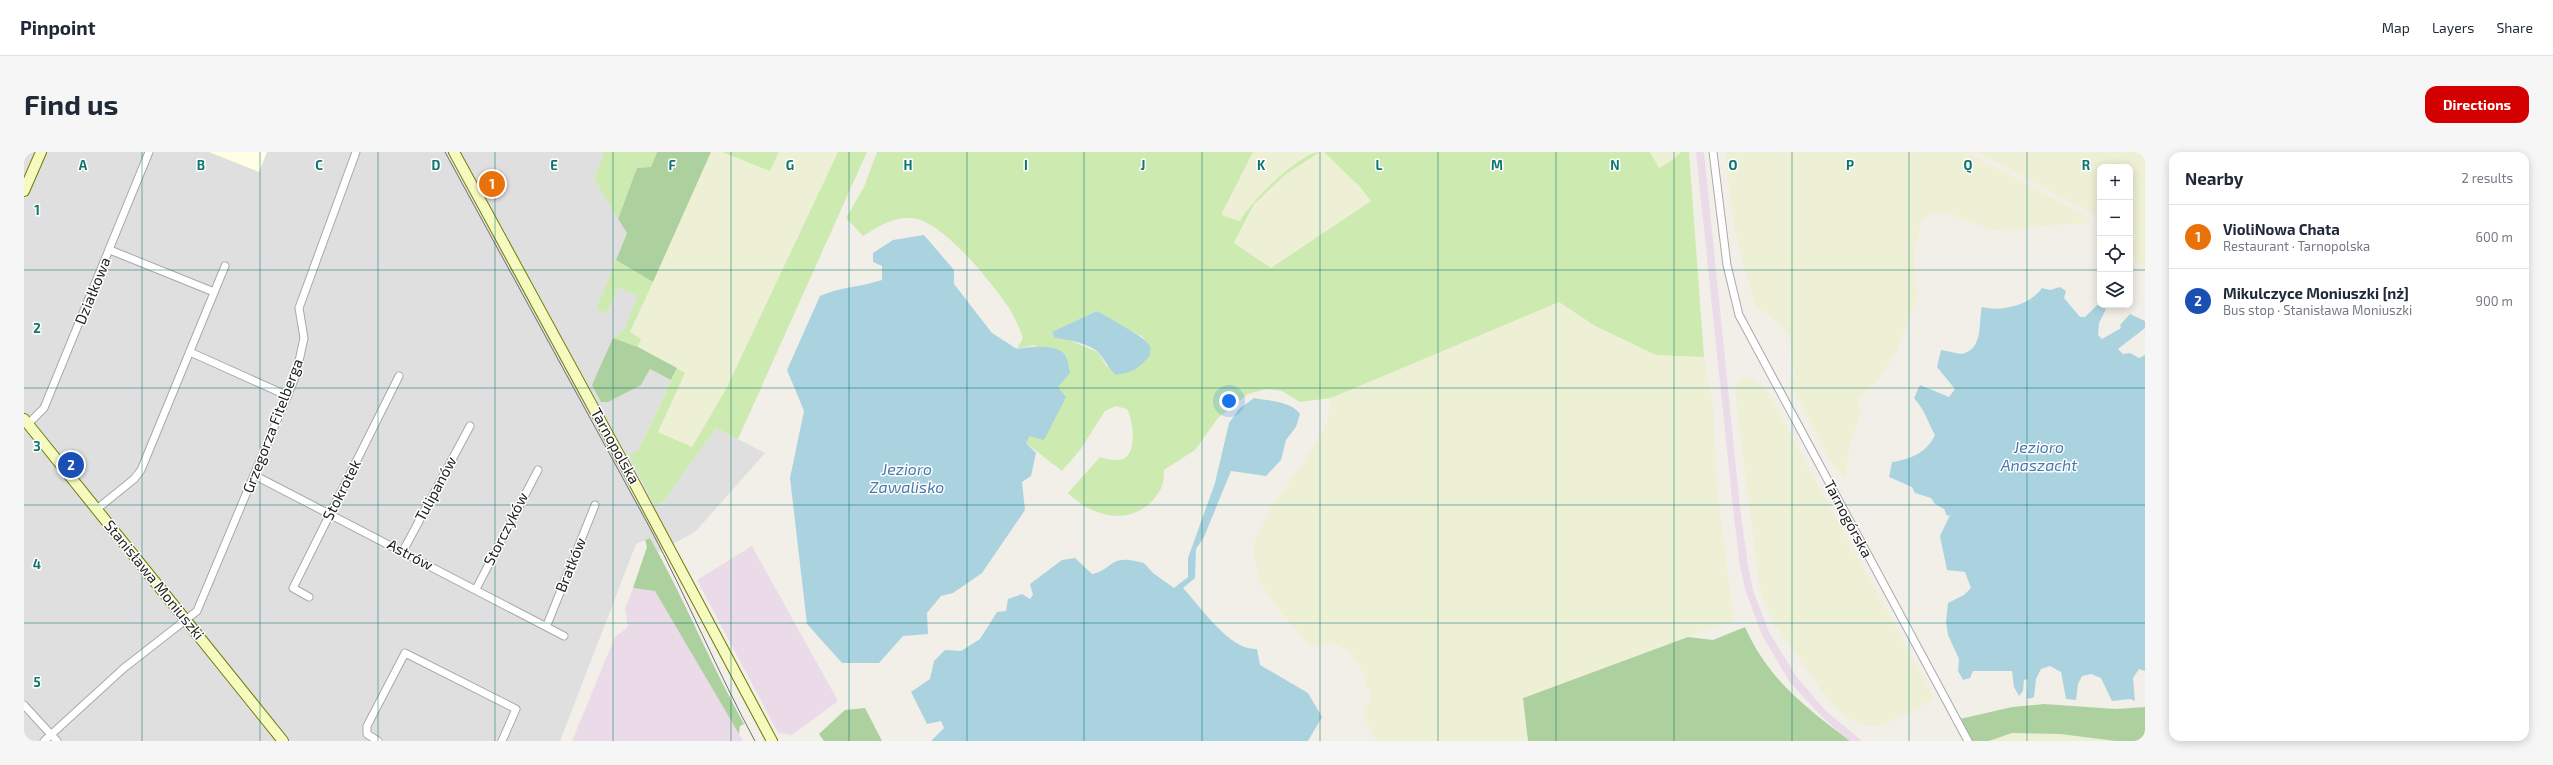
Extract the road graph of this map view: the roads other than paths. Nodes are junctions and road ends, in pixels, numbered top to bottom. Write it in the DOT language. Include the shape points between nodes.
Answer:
graph roads {
  1 [pos="41,152"];
  2 [pos="149,152"];
  3 [pos="356,152"];
  4 [pos="454,152"];
  5 [pos="1713,152"];
  6 [pos="24,191"];
  7 [pos="110,250"];
  8 [pos="225,266"];
  9 [pos="214,292"];
  10 [pos="190,352"];
  11 [pos="399,376"];
  12 [pos="288,396"];
  13 [pos="26,421"];
  14 [pos="470,426"];
  15 [pos="538,470"];
  16 [pos="254,475"];
  17 [pos="595,505"];
  18 [pos="97,509"];
  19 [pos="330,513"];
  20 [pos="403,551"];
  21 [pos="476,589"];
  22 [pos="309,598"];
  23 [pos="186,620"];
  24 [pos="547,625"];
  25 [pos="564,636"];
  26 [pos="24,705"];
  27 [pos="51,734"];
  28 [pos="44,741"];
  29 [pos="57,741"];
  30 [pos="283,741"];
  31 [pos="378,741"];
  32 [pos="502,741"];
  33 [pos="772,741"];
  34 [pos="1968,741"];
  1 -- 6 [label="main road"];
  2 -- 7 [label="street, Działkowa"];
  3 -- 12 [label="street, Grzegorza Fitelberga" via="299,308 304,331 302,348"];
  4 -- 33 [label="main road, Tarnopolska" via="640,492"];
  5 -- 34 [label="street, Tarnogórska" via="1722,233 1733,295 1748,334"];
  7 -- 9 [label="street"];
  7 -- 13 [label="street, Działkowa" via="44,408"];
  8 -- 9 [label="street"];
  9 -- 10 [label="street"];
  10 -- 12 [label="street"];
  10 -- 18 [label="street" via="139,473"];
  11 -- 19 [label="street, Stokrotek"];
  12 -- 16 [label="street, Grzegorza Fitelberga"];
  13 -- 18 [label="main road, Stanisława Moniuszki"];
  14 -- 20 [label="street, Tulipanów"];
  15 -- 21 [label="street, Storczyków"];
  16 -- 19 [label="street, Astrów"];
  16 -- 23 [label="street, Grzegorza Fitelberga" via="199,607"];
  17 -- 24 [label="street, Bratków"];
  18 -- 23 [label="main road, Stanisława Moniuszki"];
  19 -- 20 [label="street, Astrów"];
  19 -- 22 [label="street, Stokrotek" via="293,588"];
  20 -- 21 [label="street, Astrów"];
  21 -- 24 [label="street, Astrów"];
  23 -- 27 [label="street, Grzegorza Fitelberga" via="124,668"];
  23 -- 30 [label="main road, Stanisława Moniuszki"];
  24 -- 25 [label="street, Astrów"];
  26 -- 27 [label="street"];
  27 -- 28 [label="street, Grzegorza Fitelberga"];
  27 -- 29 [label="street"];
  31 -- 32 [label="street" via="367,734 367,726 405,653 516,709"];
}
